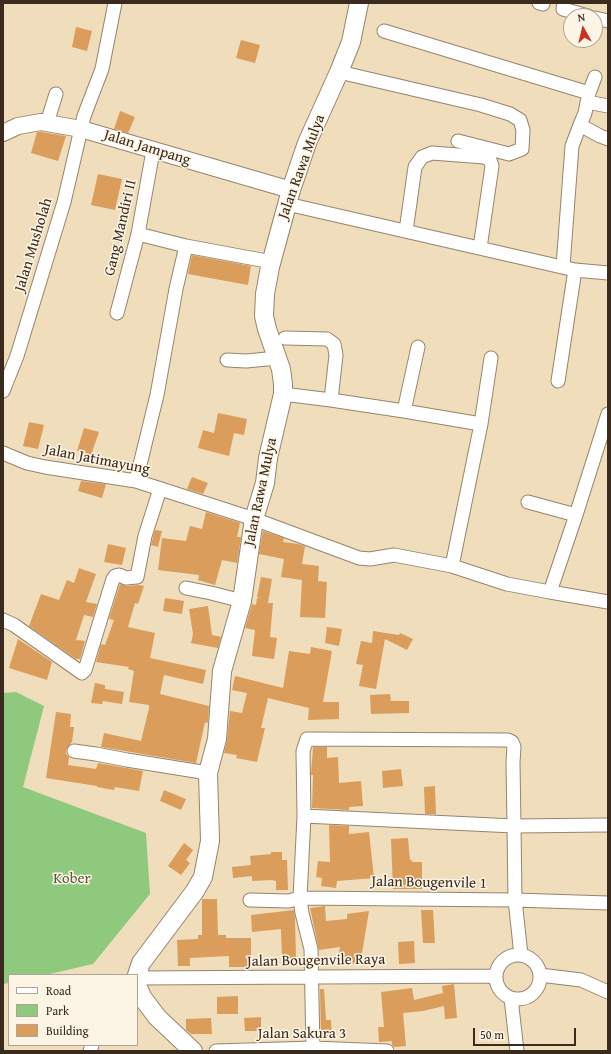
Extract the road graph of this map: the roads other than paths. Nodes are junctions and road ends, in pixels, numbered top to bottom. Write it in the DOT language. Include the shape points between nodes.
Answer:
graph roads {
  1 [pos="115,3"];
  2 [pos="359,3"];
  3 [pos="384,31"];
  4 [pos="339,72"];
  5 [pos="595,77"];
  6 [pos="56,94"];
  7 [pos="588,98"];
  8 [pos="608,106"];
  9 [pos="46,123"];
  10 [pos="580,125"];
  11 [pos="81,129"];
  12 [pos="3,133"];
  13 [pos="608,139"];
  14 [pos="458,141"];
  15 [pos="153,151"];
  16 [pos="289,197"];
  17 [pos="406,231"];
  18 [pos="138,234"];
  19 [pos="186,246"];
  20 [pos="480,248"];
  21 [pos="272,262"];
  22 [pos="569,268"];
  23 [pos="608,273"];
  24 [pos="117,313"];
  25 [pos="285,338"];
  26 [pos="418,347"];
  27 [pos="278,358"];
  28 [pos="491,358"];
  29 [pos="227,360"];
  30 [pos="558,380"];
  31 [pos="3,391"];
  32 [pos="283,394"];
  33 [pos="331,400"];
  34 [pos="404,411"];
  35 [pos="608,414"];
  36 [pos="481,424"];
  37 [pos="604,437"];
  38 [pos="3,453"];
  39 [pos="136,481"];
  40 [pos="160,489"];
  41 [pos="528,502"];
  42 [pos="576,515"];
  43 [pos="254,519"];
  44 [pos="452,566"];
  45 [pos="186,588"];
  46 [pos="550,592"];
  47 [pos="242,601"];
  48 [pos="608,602"];
  49 [pos="3,620"];
  50 [pos="74,751"];
  51 [pos="208,773"];
  52 [pos="304,816"];
  53 [pos="608,825"];
  54 [pos="514,826"];
  55 [pos="300,898"];
  56 [pos="250,900"];
  57 [pos="515,900"];
  58 [pos="608,902"];
  59 [pos="522,955"];
  60 [pos="137,974"];
  61 [pos="540,975"];
  62 [pos="496,976"];
  63 [pos="138,978"];
  64 [pos="312,978"];
  65 [pos="138,987"];
  66 [pos="608,992"];
  67 [pos="511,998"];
  68 [pos="313,1050"];
  69 [pos="193,1051"];
  70 [pos="216,1051"];
  71 [pos="387,1051"];
  72 [pos="517,1051"];
  1 -- 11 [label="street, Jalan Musholah" via="102,69"];
  2 -- 4 [label="main road, Jalan Rawa Mulya" via="351,42"];
  3 -- 7 [label="street"];
  4 -- 14 [label="street" via="482,105 520,120 523,130 522,149 510,154"];
  4 -- 16 [label="main road, Jalan Rawa Mulya" via="307,143"];
  5 -- 7 [label="street"];
  6 -- 9 [label="street"];
  7 -- 8 [label="street"];
  7 -- 10 [label="street"];
  9 -- 11 [label="street, Jalan Jampang"];
  9 -- 12 [label="street, Jalan Jampang" via="18,126"];
  10 -- 13 [label="street"];
  10 -- 22 [label="street" via="572,146"];
  11 -- 15 [label="street, Jalan Jampang"];
  11 -- 31 [label="street, Jalan Musholah" via="64,202 17,356"];
  15 -- 16 [label="street, Jalan Jampang"];
  15 -- 18 [label="street, Gang Mandiri II"];
  16 -- 17 [label="street"];
  16 -- 21 [label="main road, Jalan Rawa Mulya"];
  17 -- 20 [label="street"];
  17 -- 20 [label="street" via="415,167 422,157 432,153 484,157 490,160 492,166"];
  18 -- 19 [label="street"];
  18 -- 24 [label="street, Gang Mandiri II"];
  19 -- 21 [label="street"];
  19 -- 39 [label="street" via="157,395"];
  20 -- 22 [label="street"];
  21 -- 27 [label="main road, Jalan Rawa Mulya" via="265,294 264,316"];
  22 -- 23 [label="street"];
  22 -- 30 [label="street"];
  25 -- 33 [label="street" via="327,339 334,344 336,355"];
  26 -- 34 [label="street"];
  27 -- 29 [label="street" via="246,362"];
  27 -- 32 [label="main road, Jalan Rawa Mulya"];
  28 -- 36 [label="street"];
  32 -- 33 [label="street"];
  32 -- 43 [label="main road, Jalan Rawa Mulya" via="268,458 265,483"];
  33 -- 34 [label="street"];
  34 -- 36 [label="street"];
  35 -- 37 [label="street"];
  36 -- 44 [label="street"];
  37 -- 42 [label="street"];
  38 -- 39 [label="street, Jalan Jatimayung" via="45,467"];
  39 -- 40 [label="street, Jalan Jatimayung"];
  40 -- 43 [label="street, Jalan Jatimayung"];
  40 -- 49 [label="street" via="145,536 137,577 126,578 119,575 113,579 82,673"];
  41 -- 42 [label="street"];
  42 -- 46 [label="street"];
  43 -- 44 [label="street, Jalan Jatimayung" via="359,558 394,555"];
  43 -- 47 [label="main road, Jalan Rawa Mulya"];
  44 -- 46 [label="street, Jalan Jatimayung" via="508,584"];
  45 -- 47 [label="street"];
  46 -- 48 [label="street, Jalan Jatimayung"];
  47 -- 51 [label="main road, Jalan Rawa Mulya" via="222,671 217,739"];
  50 -- 51 [label="street"];
  51 -- 60 [label="main road, Jalan Rawa Mulya" via="210,841 203,877 141,963"];
  52 -- 54 [label="street"];
  52 -- 54 [label="street" via="303,751 307,739 508,740 514,747"];
  52 -- 55 [label="street"];
  53 -- 54 [label="street"];
  54 -- 57 [label="street"];
  55 -- 56 [label="street, Jalan Bougenvile 1" via="289,901"];
  55 -- 57 [label="street, Jalan Bougenvile 1"];
  55 -- 64 [label="street" via="311,949"];
  57 -- 58 [label="street, Jalan Bougenvile 1"];
  57 -- 59 [label="street"];
  59 -- 61 [label="street" via="534,962"];
  59 -- 62 [label="street" via="502,962"];
  61 -- 66 [label="street" via="581,980"];
  61 -- 67 [label="street" via="540,982 532,994 526,998"];
  62 -- 64 [label="street, Jalan Bougenvile Raya"];
  62 -- 67 [label="street" via="500,989"];
  63 -- 64 [label="street, Jalan Bougenvile Raya"];
  64 -- 68 [label="street"];
  65 -- 69 [label="main road" via="157,1017"];
  67 -- 72 [label="street"];
  68 -- 70 [label="street, Jalan Sakura 3"];
  68 -- 71 [label="street, Jalan Sakura 3"];
}
